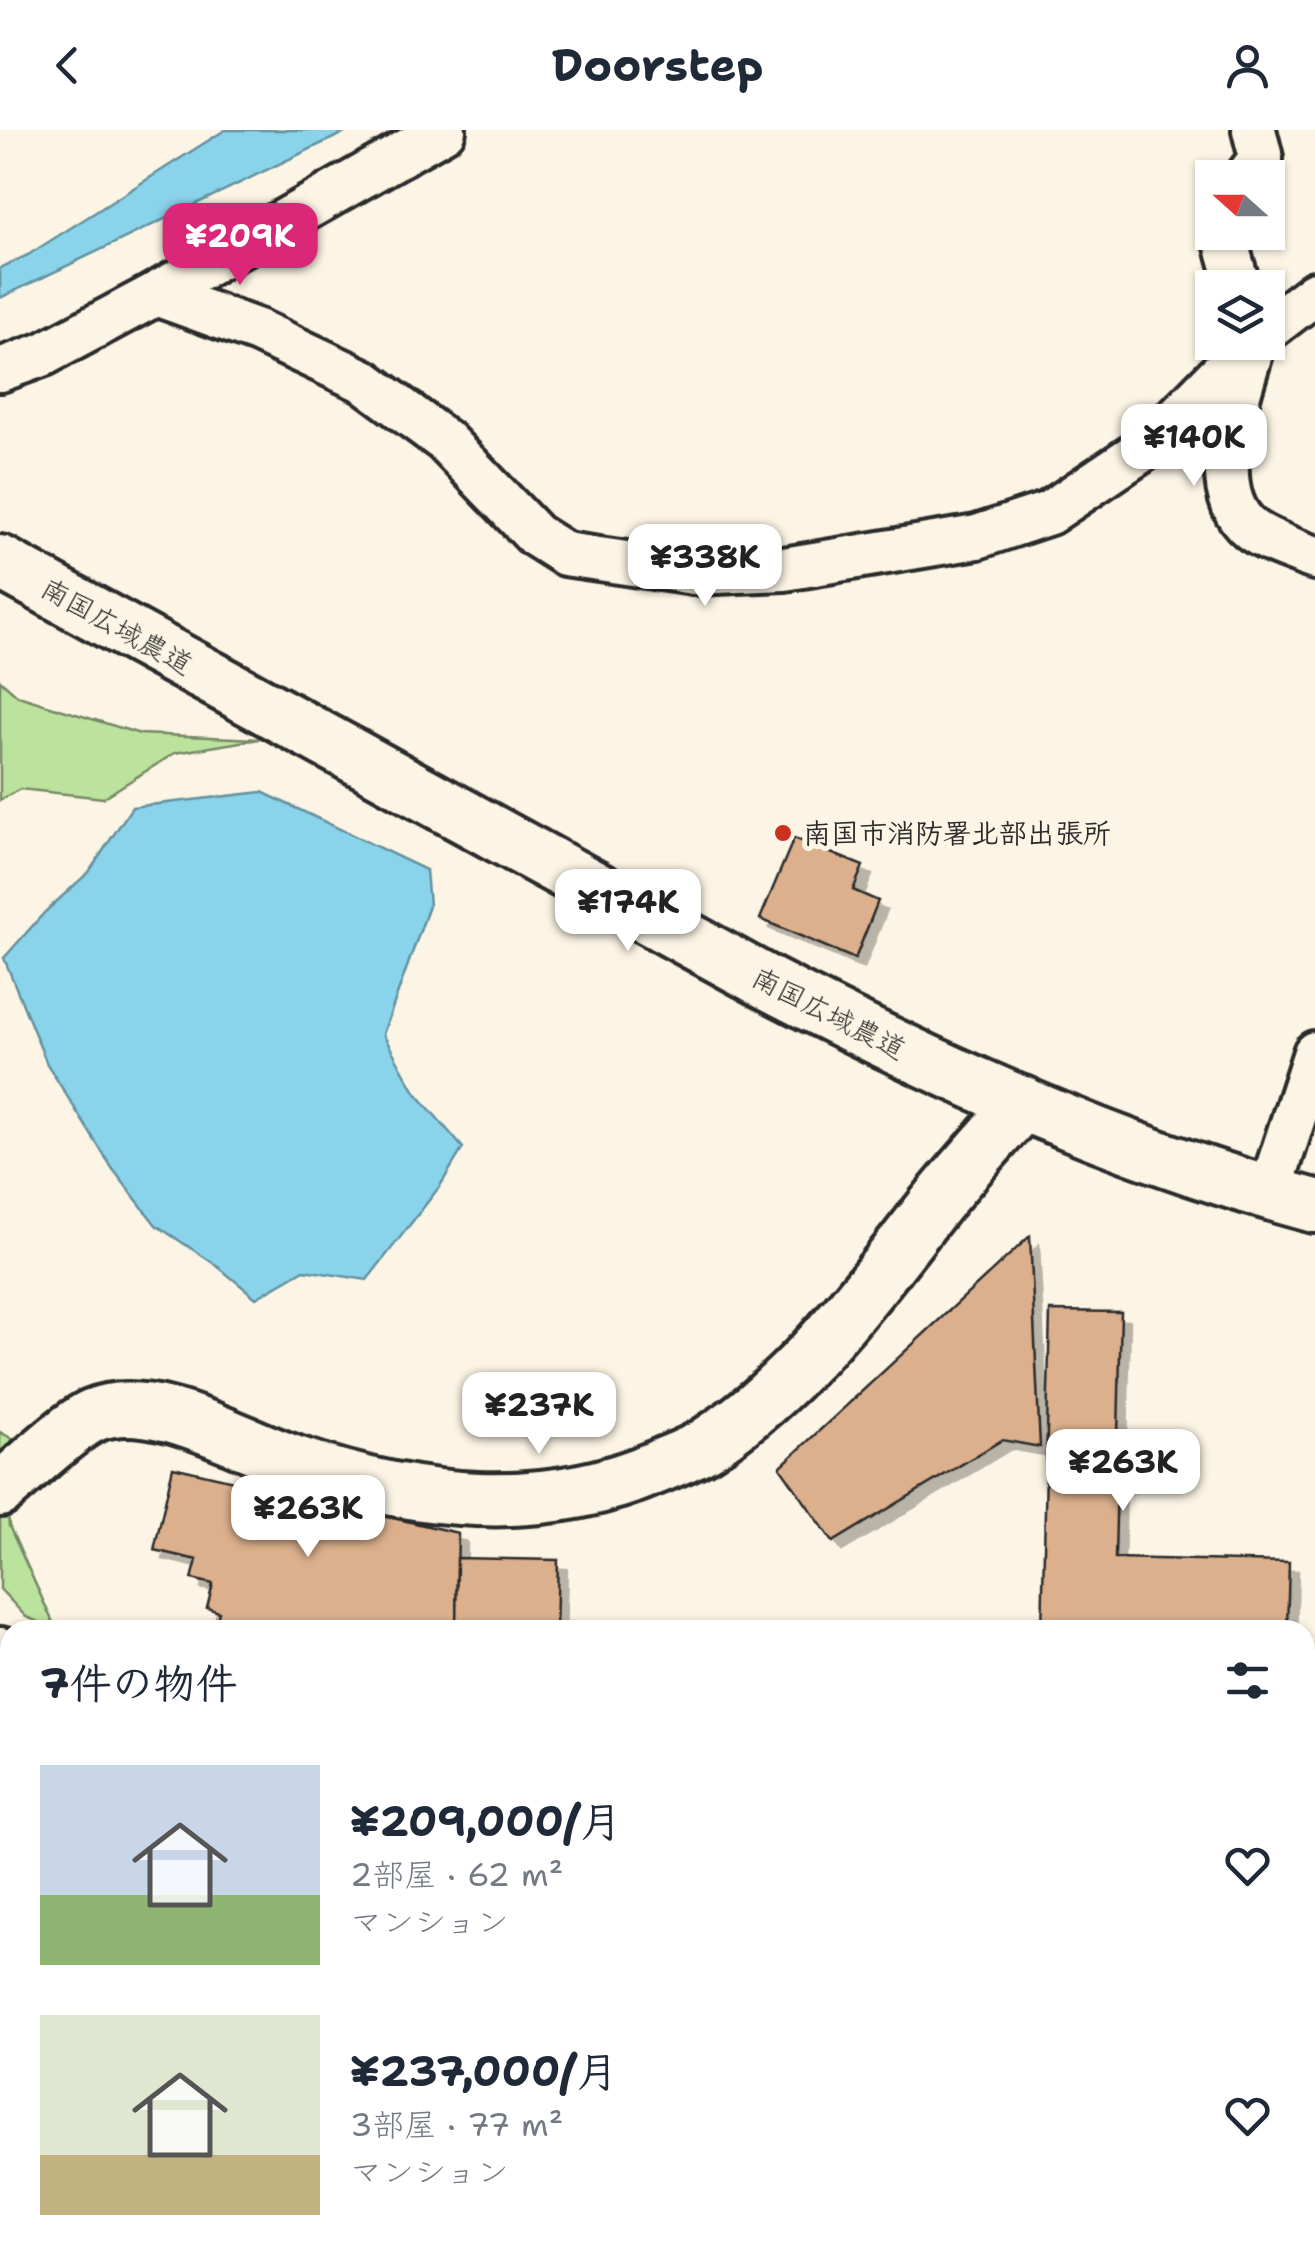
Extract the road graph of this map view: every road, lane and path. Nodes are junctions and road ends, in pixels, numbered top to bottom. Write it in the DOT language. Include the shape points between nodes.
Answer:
graph roads {
  1 [pos="444,130"];
  2 [pos="1254,130"];
  3 [pos="1260,160"];
  4 [pos="1315,293"];
  5 [pos="156,294"];
  6 [pos="1285,316"];
  7 [pos="1234,360"];
  8 [pos="1247,360"];
  9 [pos="0,370"];
  10 [pos="1315,558"];
  11 [pos="0,562"];
  12 [pos="1315,1053"];
  13 [pos="1023,1103"];
  14 [pos="1292,1200"];
  15 [pos="0,1490"];
  1 -- 5 [label="street"];
  2 -- 3 [label="street"];
  4 -- 6 [label="street"];
  5 -- 7 [label="street" via="258,331 364,381 445,441 535,535 565,554 694,573 784,569 977,537 1049,513 1150,445"];
  5 -- 9 [label="street"];
  8 -- 10 [label="street" via="1226,444 1231,502 1250,528"];
  11 -- 13 [label="street, 南国広域農道" via="766,982"];
  12 -- 14 [label="street"];
  13 -- 14 [label="street, 南国広域農道"];
  13 -- 15 [label="street" via="777,1392 704,1446 628,1480 501,1502 434,1498 294,1463 172,1416 136,1409 94,1415"];
}
